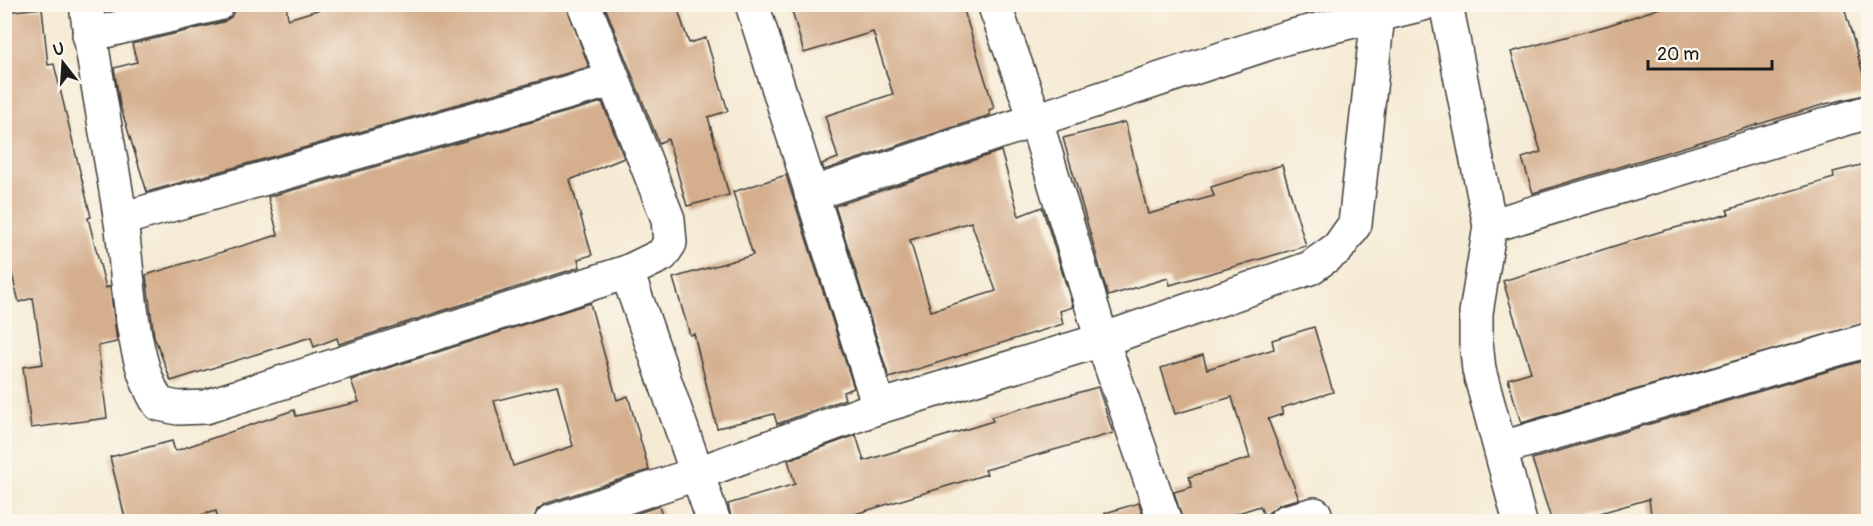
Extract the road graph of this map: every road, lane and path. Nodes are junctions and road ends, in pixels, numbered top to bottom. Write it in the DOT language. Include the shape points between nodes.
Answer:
graph roads {
  1 [pos="218,4"];
  2 [pos="584,4"];
  3 [pos="752,4"];
  4 [pos="994,4"];
  5 [pos="1423,4"];
  6 [pos="1446,4"];
  7 [pos="1378,15"];
  8 [pos="88,20"];
  9 [pos="612,80"];
  10 [pos="1869,112"];
  11 [pos="1036,121"];
  12 [pos="811,194"];
  13 [pos="121,219"];
  14 [pos="1490,226"];
  15 [pos="627,272"];
  16 [pos="1102,340"];
  17 [pos="1869,340"];
  18 [pos="879,407"];
  19 [pos="1502,448"];
  20 [pos="696,474"];
  21 [pos="550,522"];
  22 [pos="714,522"];
  23 [pos="1165,522"];
  24 [pos="1520,522"];
  1 -- 8 [label="street"];
  2 -- 9 [label="street"];
  3 -- 12 [label="street"];
  4 -- 11 [label="street"];
  5 -- 7 [label="street"];
  6 -- 14 [label="street"];
  7 -- 11 [label="street" via="1285,38"];
  7 -- 16 [label="street" via="1355,224 1338,248 1310,268"];
  8 -- 13 [label="street"];
  9 -- 13 [label="street"];
  9 -- 15 [label="street" via="668,219 670,243 662,255"];
  10 -- 14 [label="street"];
  11 -- 12 [label="street"];
  11 -- 16 [label="street"];
  12 -- 18 [label="street"];
  13 -- 15 [label="street" via="138,350 150,390 159,404 178,408 205,407"];
  14 -- 19 [label="street" via="1476,313 1476,342 1479,370"];
  15 -- 20 [label="street"];
  16 -- 18 [label="street"];
  16 -- 23 [label="street"];
  17 -- 19 [label="street"];
  18 -- 20 [label="street"];
  19 -- 24 [label="street"];
  20 -- 21 [label="street"];
  20 -- 22 [label="street"];
}
